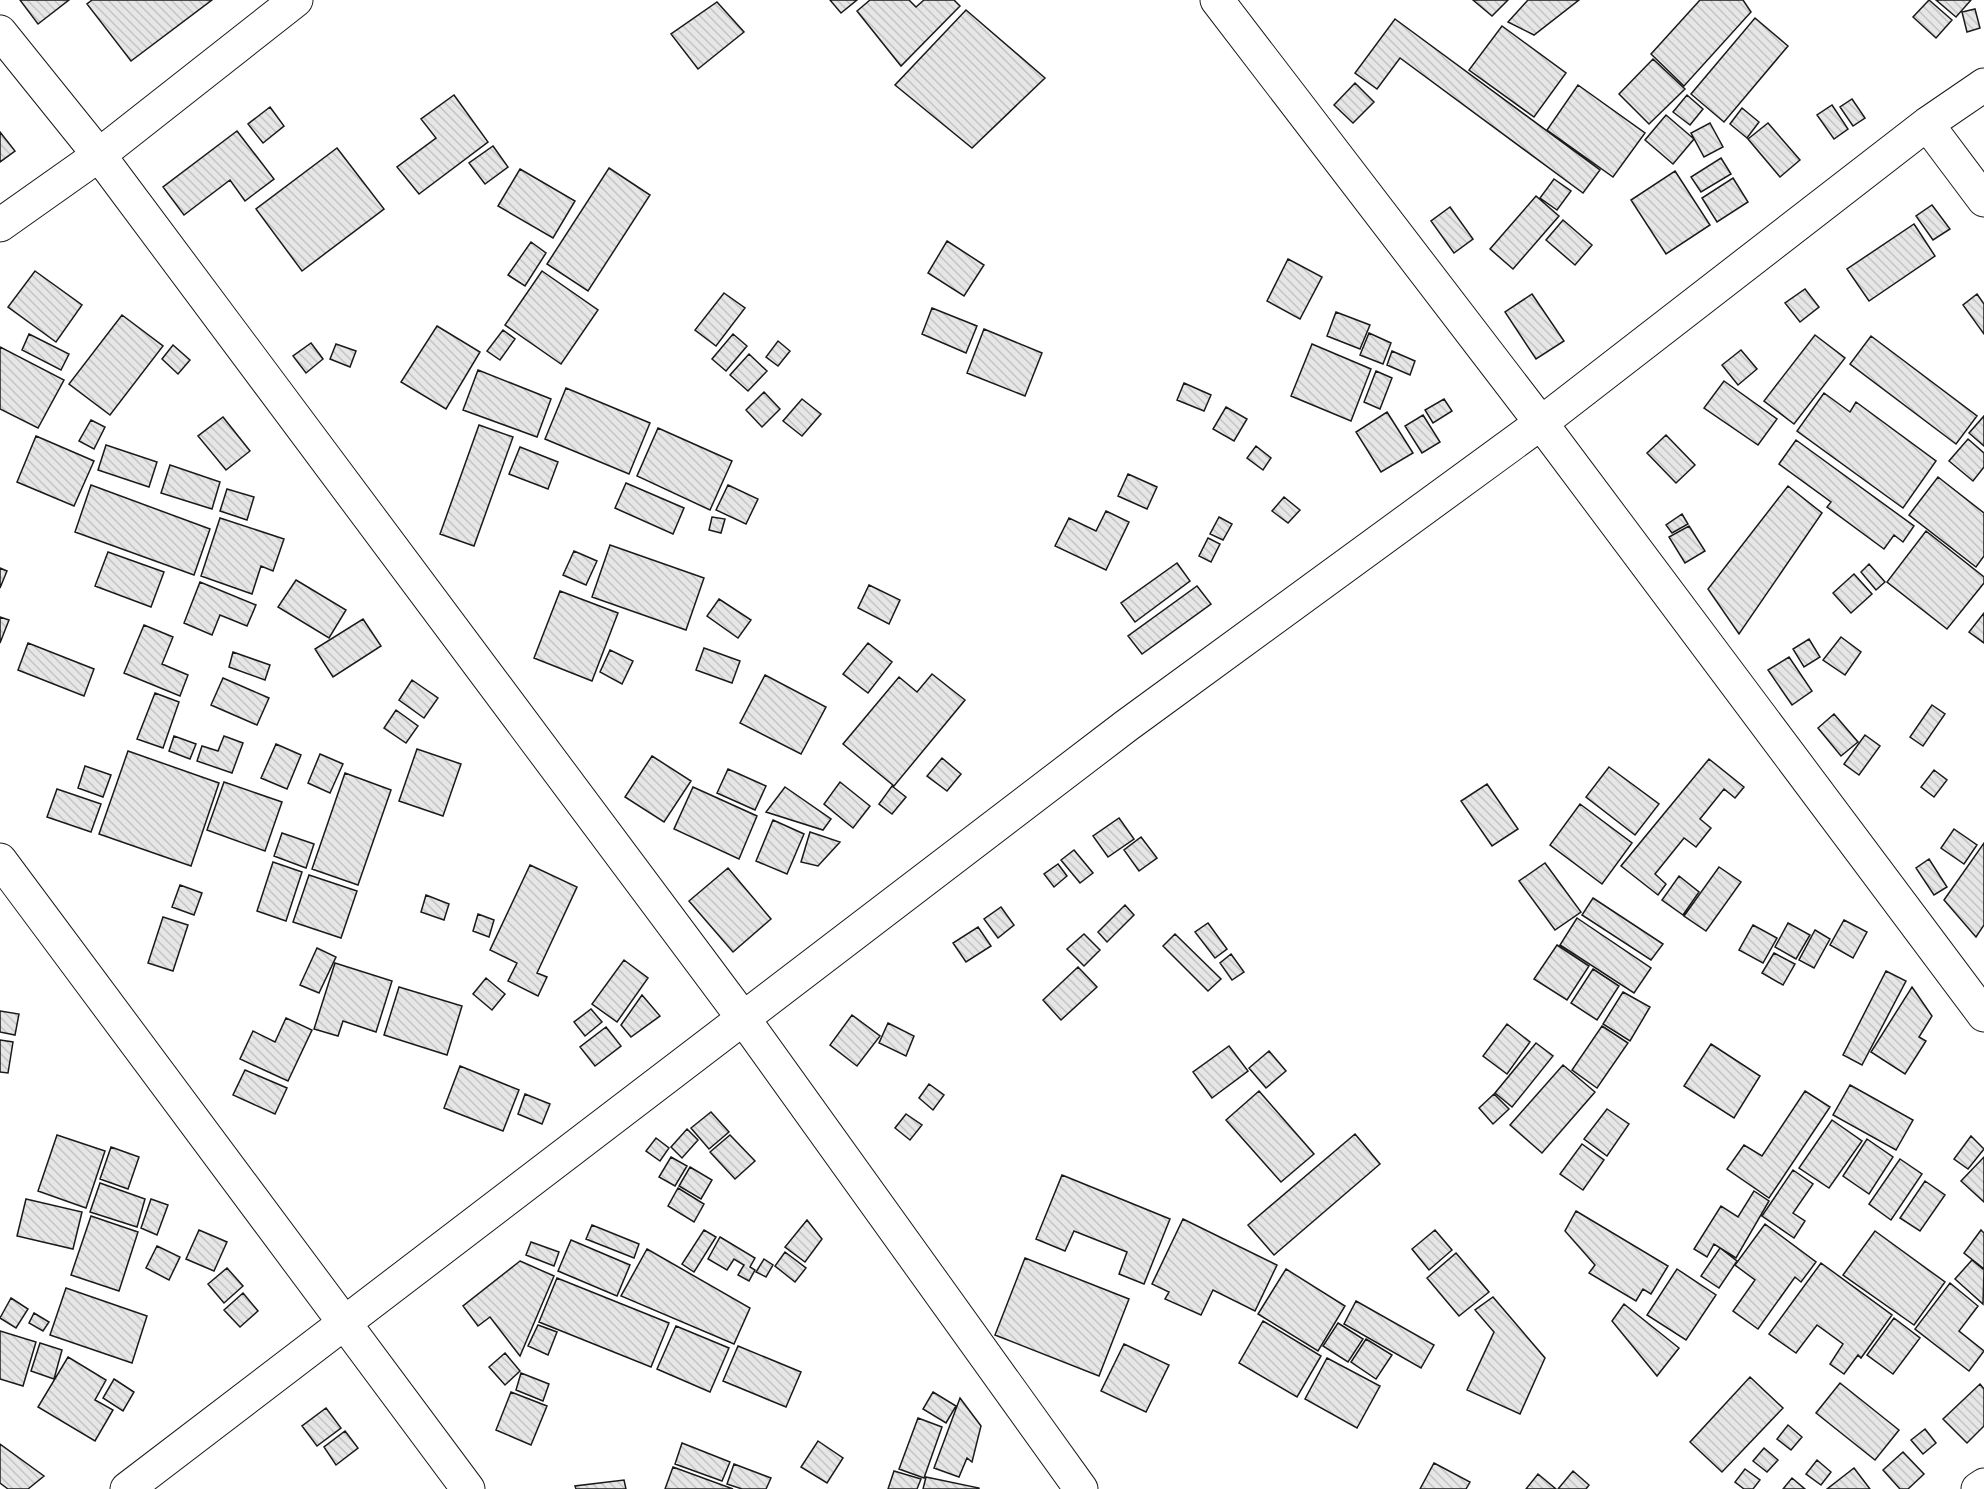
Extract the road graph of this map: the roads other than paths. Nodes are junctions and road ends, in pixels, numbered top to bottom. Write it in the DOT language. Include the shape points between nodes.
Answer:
graph roads {
  1 [pos="296,0"];
  2 [pos="1217,0"];
  3 [pos="0,32"];
  4 [pos="1984,85"];
  5 [pos="1927,124"];
  6 [pos="99,155"];
  7 [pos="1984,200"];
  8 [pos="0,225"];
  9 [pos="1541,423"];
  10 [pos="0,860"];
  11 [pos="1984,1015"];
  12 [pos="743,1018"];
  13 [pos="346,1324"];
  14 [pos="1984,1485"];
  15 [pos="127,1489"];
  16 [pos="468,1489"];
  17 [pos="1081,1489"];
  18 [pos="1978,1489"];
  1 -- 6 [label="street"];
  2 -- 9 [label="street"];
  3 -- 6 [label="street"];
  4 -- 5 [label="street"];
  5 -- 7 [label="street"];
  5 -- 9 [label="street"];
  6 -- 8 [label="street"];
  6 -- 12 [label="street"];
  9 -- 11 [label="street"];
  9 -- 12 [label="street" via="1126,726"];
  10 -- 13 [label="street"];
  12 -- 13 [label="street"];
  12 -- 17 [label="street"];
  13 -- 15 [label="street"];
  13 -- 16 [label="street"];
  14 -- 18 [label="street"];
}
